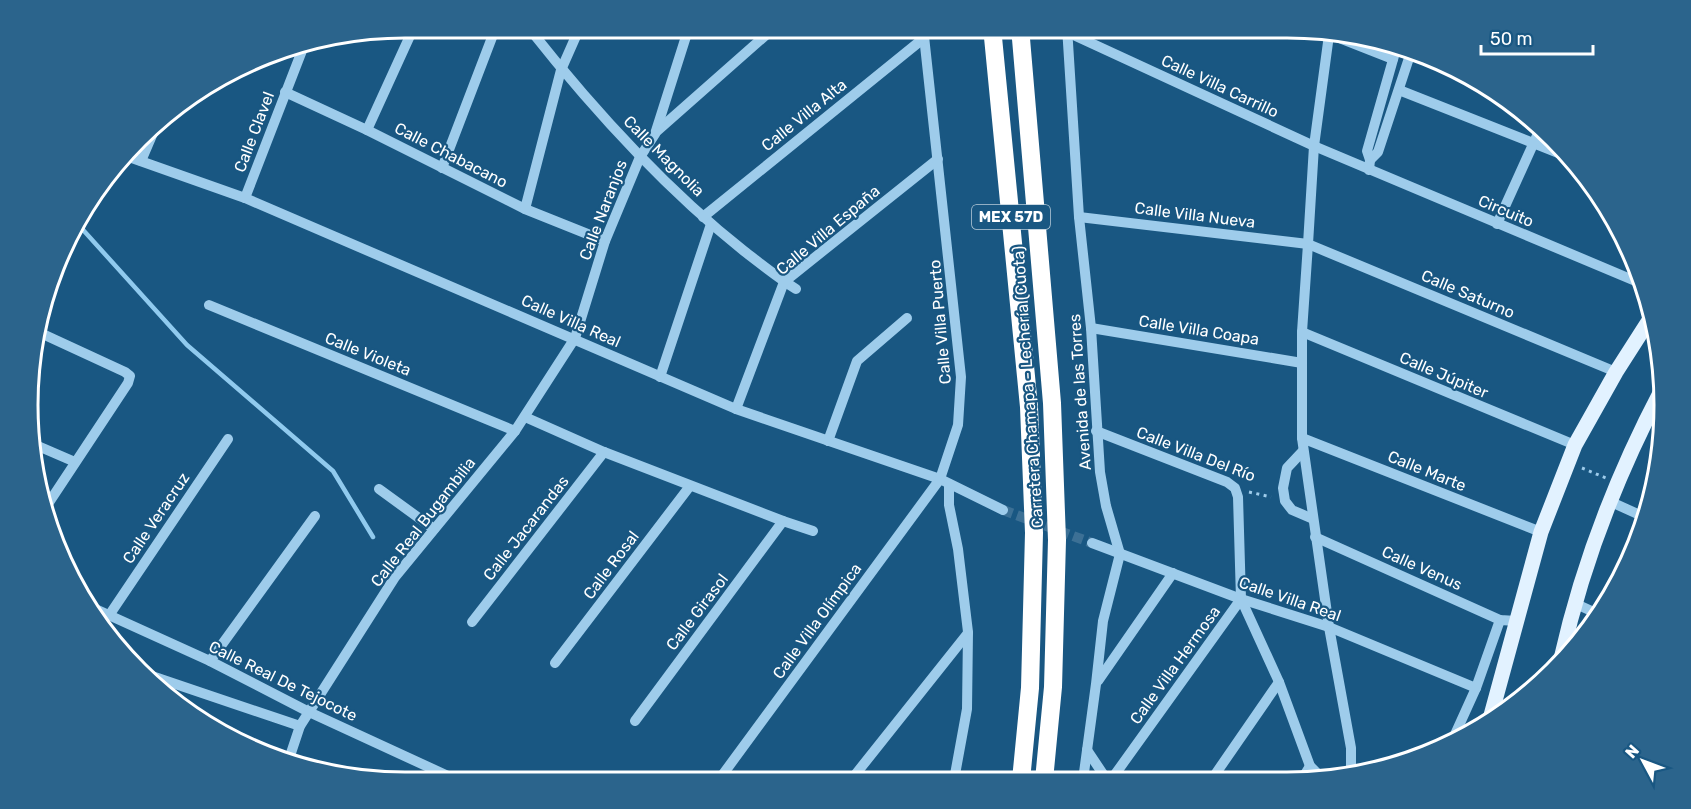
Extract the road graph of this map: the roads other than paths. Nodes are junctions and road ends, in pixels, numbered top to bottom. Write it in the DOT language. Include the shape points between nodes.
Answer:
graph roads {
  1 [pos="409,38"];
  2 [pos="492,38"];
  3 [pos="536,38"];
  4 [pos="575,38"];
  5 [pos="685,38"];
  6 [pos="763,38"];
  7 [pos="917,38"];
  8 [pos="925,38"];
  9 [pos="993,38"];
  10 [pos="1021,38"];
  11 [pos="1068,38"];
  12 [pos="1084,38"];
  13 [pos="1328,40"];
  14 [pos="301,53"];
  15 [pos="1395,54"];
  16 [pos="1409,59"];
  17 [pos="561,70"];
  18 [pos="1399,90"];
  19 [pos="285,92"];
  20 [pos="367,130"];
  21 [pos="654,134"];
  22 [pos="1537,137"];
  23 [pos="150,141"];
  24 [pos="1534,142"];
  25 [pos="1314,146"];
  26 [pos="1549,149"];
  27 [pos="640,157"];
  28 [pos="133,158"];
  29 [pos="938,159"];
  30 [pos="141,161"];
  31 [pos="1367,165"];
  32 [pos="442,168"];
  33 [pos="245,198"];
  34 [pos="525,209"];
  35 [pos="1079,217"];
  36 [pos="707,220"];
  37 [pos="1497,224"];
  38 [pos="605,241"];
  39 [pos="1308,244"];
  40 [pos="1631,279"];
  41 [pos="784,282"];
  42 [pos="796,289"];
  43 [pos="209,305"];
  44 [pos="907,318"];
  45 [pos="1645,327"];
  46 [pos="1091,328"];
  47 [pos="1302,332"];
  48 [pos="45,335"];
  49 [pos="575,339"];
  50 [pos="1302,363"];
  51 [pos="1616,372"];
  52 [pos="660,377"];
  53 [pos="736,409"];
  54 [pos="1654,412"];
  55 [pos="525,417"];
  56 [pos="515,431"];
  57 [pos="1096,431"];
  58 [pos="1302,438"];
  59 [pos="228,439"];
  60 [pos="828,441"];
  61 [pos="1575,446"];
  62 [pos="40,448"];
  63 [pos="1303,451"];
  64 [pos="604,452"];
  65 [pos="75,462"];
  66 [pos="945,481"];
  67 [pos="690,486"];
  68 [pos="1235,488"];
  69 [pos="379,489"];
  70 [pos="50,500"];
  71 [pos="1609,501"];
  72 [pos="1003,510"];
  73 [pos="1637,514"];
  74 [pos="315,516"];
  75 [pos="1313,519"];
  76 [pos="783,521"];
  77 [pos="434,529"];
  78 [pos="813,531"];
  79 [pos="1541,532"];
  80 [pos="1316,537"];
  81 [pos="1092,543"];
  82 [pos="1120,554"];
  83 [pos="1173,573"];
  84 [pos="1241,599"];
  85 [pos="1574,603"];
  86 [pos="1590,610"];
  87 [pos="101,611"];
  88 [pos="110,614"];
  89 [pos="1500,620"];
  90 [pos="1517,621"];
  91 [pos="472,622"];
  92 [pos="1329,627"];
  93 [pos="968,633"];
  94 [pos="1565,643"];
  95 [pos="210,661"];
  96 [pos="555,663"];
  97 [pos="163,680"];
  98 [pos="1279,682"];
  99 [pos="1096,684"];
  100 [pos="1476,688"];
  101 [pos="1493,708"];
  102 [pos="309,712"];
  103 [pos="635,721"];
  104 [pos="300,726"];
  105 [pos="1457,729"];
  106 [pos="1087,750"];
  107 [pos="291,753"];
  108 [pos="1351,765"];
  109 [pos="1310,766"];
  110 [pos="1307,771"];
  111 [pos="1315,771"];
  112 [pos="439,772"];
  113 [pos="725,772"];
  114 [pos="857,772"];
  115 [pos="955,772"];
  116 [pos="1022,772"];
  117 [pos="1045,772"];
  118 [pos="1084,772"];
  119 [pos="1103,772"];
  120 [pos="1115,772"];
  121 [pos="1217,772"];
  1 -- 20 [label="street"];
  2 -- 32 [label="street"];
  3 -- 17 [label="street, Calle Magnolia"];
  4 -- 17 [label="street"];
  5 -- 21 [label="street, Calle Naranjos"];
  6 -- 21 [label="street"];
  7 -- 36 [label="street, Calle Villa Alta"];
  8 -- 29 [label="street, Calle Villa Puerto"];
  9 -- 116 [label="highway, Carretera Chamapa - Lechería (Cuota) / MEX 57D" via="1029,406 1034,533 1030,688"];
  10 -- 117 [label="highway, Carretera Chamapa - Lechería (Cuota) / MEX 57D" via="1052,403 1057,540 1053,687"];
  11 -- 35 [label="street, Avenida de las Torres"];
  12 -- 25 [label="street, Calle Villa Carrillo"];
  13 -- 25 [label="street"];
  14 -- 19 [label="street, Calle Clavel"];
  15 -- 31 [label="street" via="1367,151"];
  16 -- 18 [label="street"];
  17 -- 27 [label="street, Calle Magnolia"];
  17 -- 34 [label="street"];
  18 -- 24 [label="street"];
  18 -- 31 [label="street" via="1378,152"];
  19 -- 20 [label="street, Calle Chabacano"];
  19 -- 33 [label="street, Calle Clavel"];
  20 -- 32 [label="street, Calle Chabacano"];
  21 -- 27 [label="street, Calle Naranjos"];
  22 -- 24 [label="street"];
  23 -- 30 [label="street"];
  24 -- 26 [label="street"];
  24 -- 37 [label="street"];
  25 -- 31 [label="street, Calle Villa Carrillo"];
  25 -- 39 [label="street"];
  27 -- 36 [label="street, Calle Magnolia"];
  27 -- 38 [label="street, Calle Naranjos"];
  28 -- 30 [label="street, Calle Villa Real"];
  29 -- 41 [label="street, Calle Villa España"];
  29 -- 66 [label="street, Calle Villa Puerto" via="961,377 958,425"];
  30 -- 33 [label="street, Calle Villa Real"];
  31 -- 37 [label="street, Circuito"];
  32 -- 34 [label="street, Calle Chabacano"];
  33 -- 49 [label="street, Calle Villa Real"];
  34 -- 38 [label="street, Calle Chabacano"];
  35 -- 39 [label="street, Calle Villa Nueva"];
  35 -- 46 [label="street, Avenida de las Torres"];
  36 -- 41 [label="street, Calle Magnolia"];
  36 -- 52 [label="street"];
  37 -- 40 [label="street, Circuito"];
  38 -- 49 [label="street, Calle Naranjos"];
  39 -- 47 [label="street"];
  39 -- 51 [label="street, Calle Saturno"];
  41 -- 42 [label="street, Calle Magnolia"];
  41 -- 53 [label="street, Calle Villa España"];
  43 -- 56 [label="street, Calle Violeta"];
  44 -- 60 [label="street, Calle Villa Puerto" via="857,361"];
  45 -- 51 [label="main road"];
  46 -- 50 [label="street, Calle Villa Coapa"];
  46 -- 57 [label="street, Avenida de las Torres"];
  47 -- 50 [label="street"];
  47 -- 61 [label="street, Calle Júpiter"];
  48 -- 65 [label="street" via="130,376"];
  49 -- 52 [label="street, Calle Villa Real"];
  49 -- 55 [label="street, Calle Naranjos"];
  50 -- 58 [label="street"];
  51 -- 61 [label="main road"];
  52 -- 53 [label="street, Calle Villa Real"];
  53 -- 60 [label="street, Calle Villa Real"];
  54 -- 71 [label="main road"];
  55 -- 56 [label="street, Calle Real Bugambilia"];
  55 -- 64 [label="street"];
  56 -- 77 [label="street, Calle Real Bugambilia"];
  57 -- 68 [label="street, Calle Villa Del Río"];
  57 -- 82 [label="street, Avenida de las Torres" via="1106,506"];
  58 -- 63 [label="street"];
  58 -- 79 [label="street, Calle Marte"];
  59 -- 88 [label="street, Calle Veracruz"];
  60 -- 66 [label="street, Calle Villa Real"];
  61 -- 79 [label="main road"];
  62 -- 65 [label="street"];
  63 -- 75 [label="street"];
  63 -- 75 [label="street" via="1287,468 1283,488 1285,501 1292,510"];
  64 -- 67 [label="street"];
  64 -- 91 [label="street, Calle Jacarandas"];
  65 -- 70 [label="street"];
  66 -- 72 [label="street, Calle Villa Real"];
  66 -- 93 [label="street"];
  66 -- 113 [label="street, Calle Villa Olímpica"];
  67 -- 76 [label="street"];
  67 -- 96 [label="street, Calle Rosal"];
  68 -- 84 [label="street, Calle Villa Hermosa"];
  69 -- 77 [label="street"];
  71 -- 73 [label="street"];
  71 -- 85 [label="main road"];
  74 -- 95 [label="street"];
  75 -- 80 [label="street"];
  76 -- 78 [label="street"];
  76 -- 103 [label="street, Calle Girasol"];
  77 -- 102 [label="street, Calle Real Bugambilia" via="395,577"];
  79 -- 90 [label="main road"];
  80 -- 89 [label="street, Calle Venus"];
  80 -- 92 [label="street"];
  81 -- 82 [label="street, Calle Villa Real"];
  82 -- 83 [label="street, Calle Villa Real"];
  82 -- 99 [label="street" via="1102,621"];
  83 -- 84 [label="street, Calle Villa Real"];
  83 -- 99 [label="street"];
  84 -- 92 [label="street, Calle Villa Real"];
  84 -- 98 [label="street"];
  84 -- 120 [label="street, Calle Villa Hermosa"];
  85 -- 86 [label="street"];
  85 -- 94 [label="main road"];
  87 -- 88 [label="street, Calle Real De Tejocote"];
  88 -- 95 [label="street, Calle Real De Tejocote"];
  89 -- 90 [label="street, Calle Venus"];
  89 -- 100 [label="street"];
  90 -- 101 [label="main road"];
  92 -- 100 [label="street, Calle Villa Real"];
  92 -- 108 [label="street"];
  93 -- 114 [label="street"];
  93 -- 115 [label="street" via="967,709"];
  95 -- 102 [label="street, Calle Real De Tejocote"];
  97 -- 104 [label="street"];
  98 -- 109 [label="street"];
  98 -- 121 [label="street"];
  99 -- 106 [label="street"];
  100 -- 105 [label="street"];
  102 -- 104 [label="street, Calle Real Bugambilia"];
  102 -- 112 [label="street, Calle Real De Tejocote"];
  104 -- 107 [label="street, Calle Real Bugambilia"];
  106 -- 118 [label="street"];
  106 -- 119 [label="street"];
  109 -- 110 [label="street"];
  109 -- 111 [label="street"];
}
